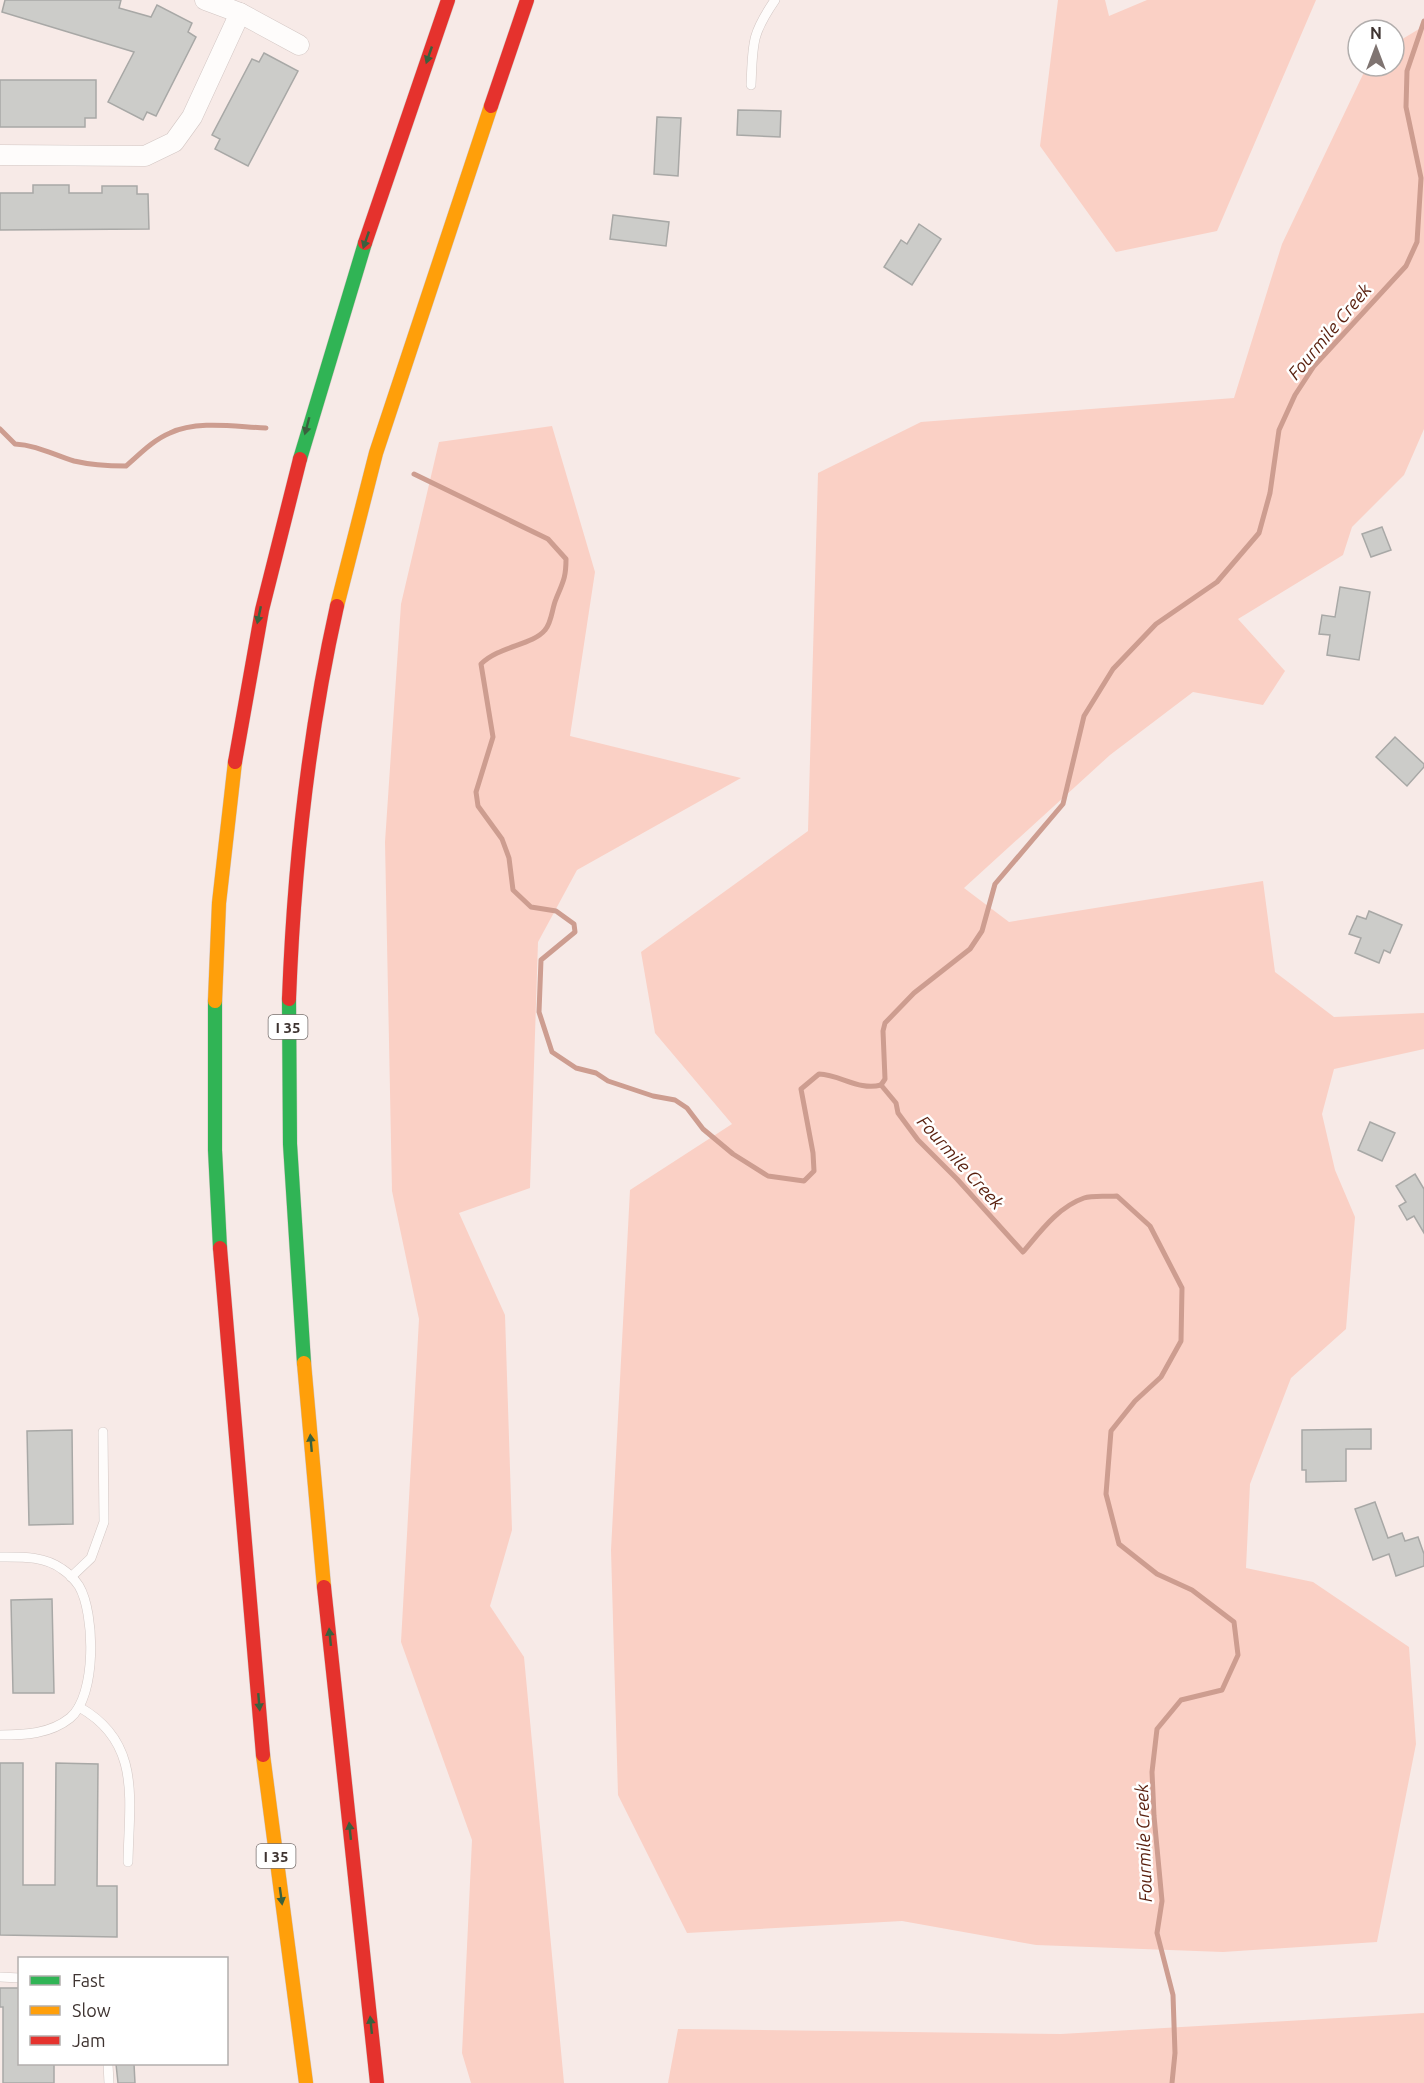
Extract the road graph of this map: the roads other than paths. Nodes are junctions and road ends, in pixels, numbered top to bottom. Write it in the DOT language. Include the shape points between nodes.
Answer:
graph roads {
  1 [pos="205,0"];
  2 [pos="448,0"];
  3 [pos="527,0"];
  4 [pos="775,0"];
  5 [pos="240,12"];
  6 [pos="299,45"];
  7 [pos="751,85"];
  8 [pos="0,155"];
  9 [pos="103,1432"];
  10 [pos="0,1557"];
  11 [pos="71,1577"];
  12 [pos="79,1707"];
  13 [pos="0,1735"];
  14 [pos="128,1862"];
  15 [pos="0,1977"];
  16 [pos="18,1977"];
  17 [pos="108,2065"];
  18 [pos="304,2068"];
  19 [pos="109,2083"];
  20 [pos="300,2083"];
  21 [pos="306,2083"];
  22 [pos="378,2083"];
  1 -- 5 [label="street"];
  2 -- 18 [label="highway, I 35, one-way" via="313,406 271,561 241,713 226,823 218,929 212,1056 222,1312 266,1778"];
  22 -- 3 [label="highway, I 35, one-way" via="339,1735 298,1300 288,978 311,754 356,527 456,206"];
  4 -- 7 [label="lane" via="754,40"];
  5 -- 6 [label="street"];
  5 -- 8 [label="street" via="192,117 174,142 145,156"];
  9 -- 11 [label="lane" via="104,1522 91,1558"];
  10 -- 11 [label="lane" via="49,1562"];
  11 -- 12 [label="lane" via="79,1586 90,1636 86,1688"];
  12 -- 13 [label="lane" via="70,1718 36,1734"];
  12 -- 14 [label="lane" via="98,1718 123,1751 129,1789"];
  15 -- 16 [label="lane"];
  17 -- 19 [label="lane"];
  18 -- 20 [label="highway"];
  18 -- 21 [label="highway, I 35"];
}
